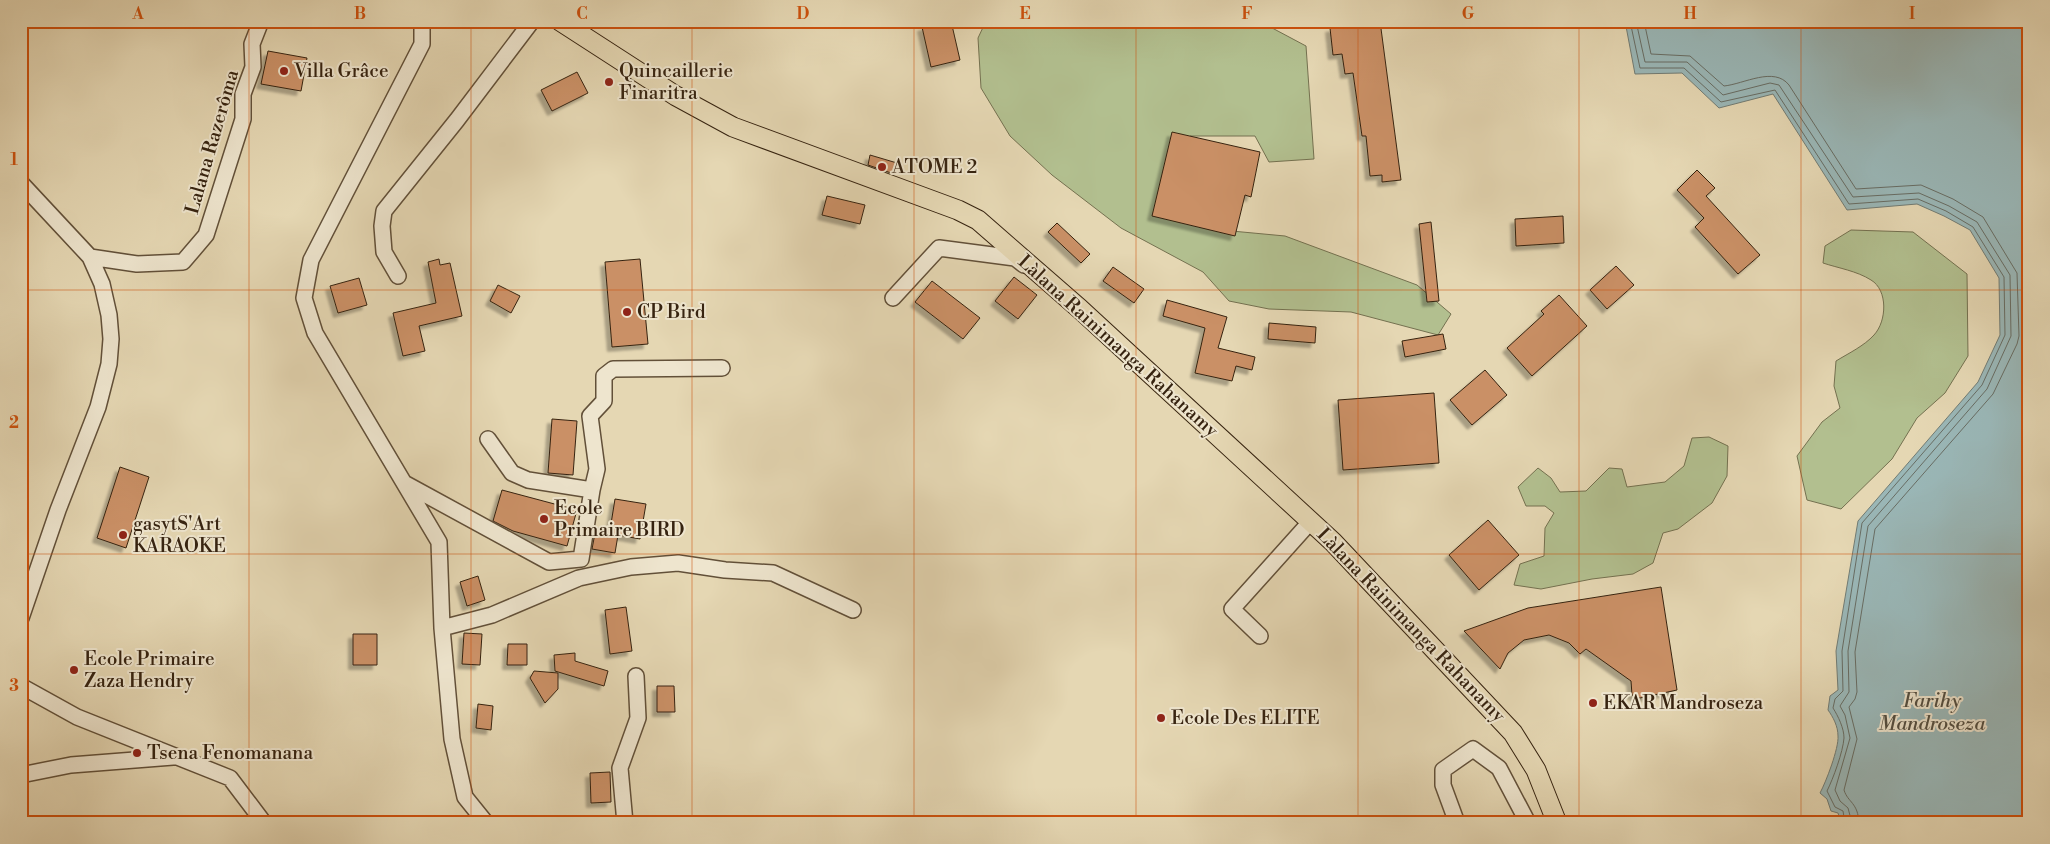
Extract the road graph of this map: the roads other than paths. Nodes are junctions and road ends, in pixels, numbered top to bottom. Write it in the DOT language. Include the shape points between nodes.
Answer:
graph roads {
  1 [pos="261,21"];
  2 [pos="422,21"];
  3 [pos="532,21"];
  4 [pos="560,21"];
  5 [pos="21,183"];
  6 [pos="90,257"];
  7 [pos="398,276"];
  8 [pos="893,298"];
  9 [pos="1080,309"];
  10 [pos="722,368"];
  11 [pos="488,439"];
  12 [pos="405,483"];
  13 [pos="592,490"];
  14 [pos="1311,521"];
  15 [pos="853,610"];
  16 [pos="21,618"];
  17 [pos="442,628"];
  18 [pos="1260,636"];
  19 [pos="636,676"];
  20 [pos="21,686"];
  21 [pos="176,757"];
  22 [pos="21,775"];
  23 [pos="264,823"];
  24 [pos="486,823"];
  25 [pos="625,823"];
  26 [pos="1458,823"];
  27 [pos="1528,823"];
  28 [pos="1557,823"];
  1 -- 6 [label="street, Lalana Razerôma" via="252,44 253,67 242,94 243,119 206,235 183,262 137,264"];
  2 -- 12 [label="street" via="422,44 311,260 304,298 315,333"];
  3 -- 7 [label="street" via="384,211 384,252"];
  4 -- 9 [label="main road, Làlana Rainimanga Rahanamy" via="676,96 733,127 978,220"];
  5 -- 6 [label="street"];
  6 -- 16 [label="street" via="102,284 110,315 109,364 98,407"];
  8 -- 9 [label="street" via="939,248 1015,258"];
  9 -- 14 [label="main road, Làlana Rainimanga Rahanamy"];
  10 -- 13 [label="street" via="613,369 604,376 604,401 590,416 597,469"];
  11 -- 13 [label="street" via="512,473 528,480"];
  12 -- 13 [label="street" via="549,562 581,560"];
  12 -- 17 [label="street" via="439,542"];
  14 -- 18 [label="street" via="1232,609"];
  14 -- 28 [label="main road, Làlana Rainimanga Rahanamy" via="1513,733 1536,770"];
  15 -- 17 [label="street" via="773,574 678,563 632,567 579,578 492,615"];
  17 -- 24 [label="street" via="452,739 465,797"];
  19 -- 25 [label="street" via="638,718 620,768"];
  20 -- 21 [label="street" via="77,717"];
  21 -- 22 [label="street" via="71,765"];
  21 -- 23 [label="street" via="230,778"];
  26 -- 27 [label="street" via="1443,785 1443,770 1473,750 1500,768"];
}
